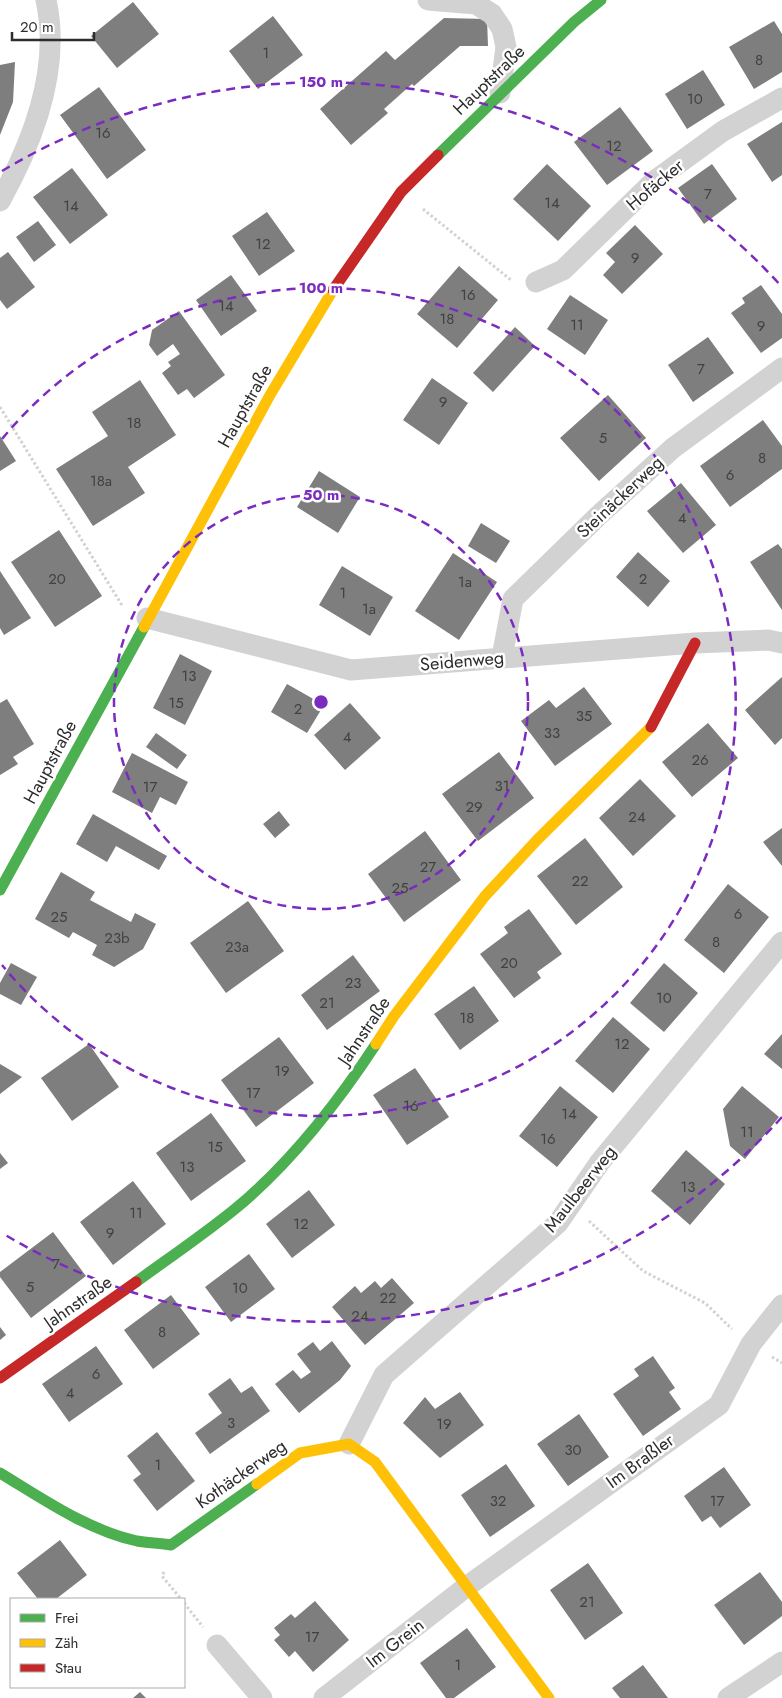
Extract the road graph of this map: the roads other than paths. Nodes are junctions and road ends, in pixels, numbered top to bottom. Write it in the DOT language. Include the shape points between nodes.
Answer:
graph roads {
  1 [pos="46,0"];
  2 [pos="428,0"];
  3 [pos="601,0"];
  4 [pos="476,2"];
  5 [pos="500,92"];
  6 [pos="782,98"];
  7 [pos="0,201"];
  8 [pos="536,282"];
  9 [pos="782,368"];
  10 [pos="143,625"];
  11 [pos="695,643"];
  12 [pos="782,643"];
  13 [pos="502,658"];
  14 [pos="0,890"];
  15 [pos="782,942"];
  16 [pos="782,1305"];
  17 [pos="0,1378"];
  18 [pos="349,1444"];
  19 [pos="0,1473"];
  20 [pos="466,1587"];
  21 [pos="217,1645"];
  22 [pos="782,1662"];
  23 [pos="262,1698"];
  24 [pos="324,1698"];
  25 [pos="549,1698"];
  26 [pos="728,1698"];
  1 -- 7 [label="street" via="52,42 41,104"];
  2 -- 4 [label="street"];
  3 -- 5 [label="street, Hauptstraße"];
  4 -- 5 [label="street" via="492,14 502,30 506,47"];
  5 -- 10 [label="street, Hauptstraße" via="401,192 332,292 270,395"];
  6 -- 8 [label="street, Hofäcker" via="723,131 653,182 563,270"];
  9 -- 13 [label="street, Steinäckerweg" via="673,448 513,599"];
  10 -- 13 [label="street, Seidenweg" via="351,670"];
  10 -- 14 [label="street, Hauptstraße"];
  11 -- 12 [label="street, Seidenweg" via="768,640"];
  11 -- 13 [label="street, Seidenweg"];
  11 -- 17 [label="street, Jahnstraße" via="654,724 485,896 394,1016 347,1088 290,1157 236,1209"];
  15 -- 18 [label="street, Maulbeerweg" via="600,1162 558,1223 384,1375"];
  16 -- 20 [label="street, Im Braßler" via="751,1344 719,1405"];
  18 -- 19 [label="street, Kothäckerweg" via="300,1453 171,1545 137,1541 110,1533"];
  18 -- 20 [label="street" via="375,1462"];
  20 -- 24 [label="street, Im Grein"];
  20 -- 25 [label="street"];
  21 -- 23 [label="street"];
  22 -- 26 [label="street"];
}
